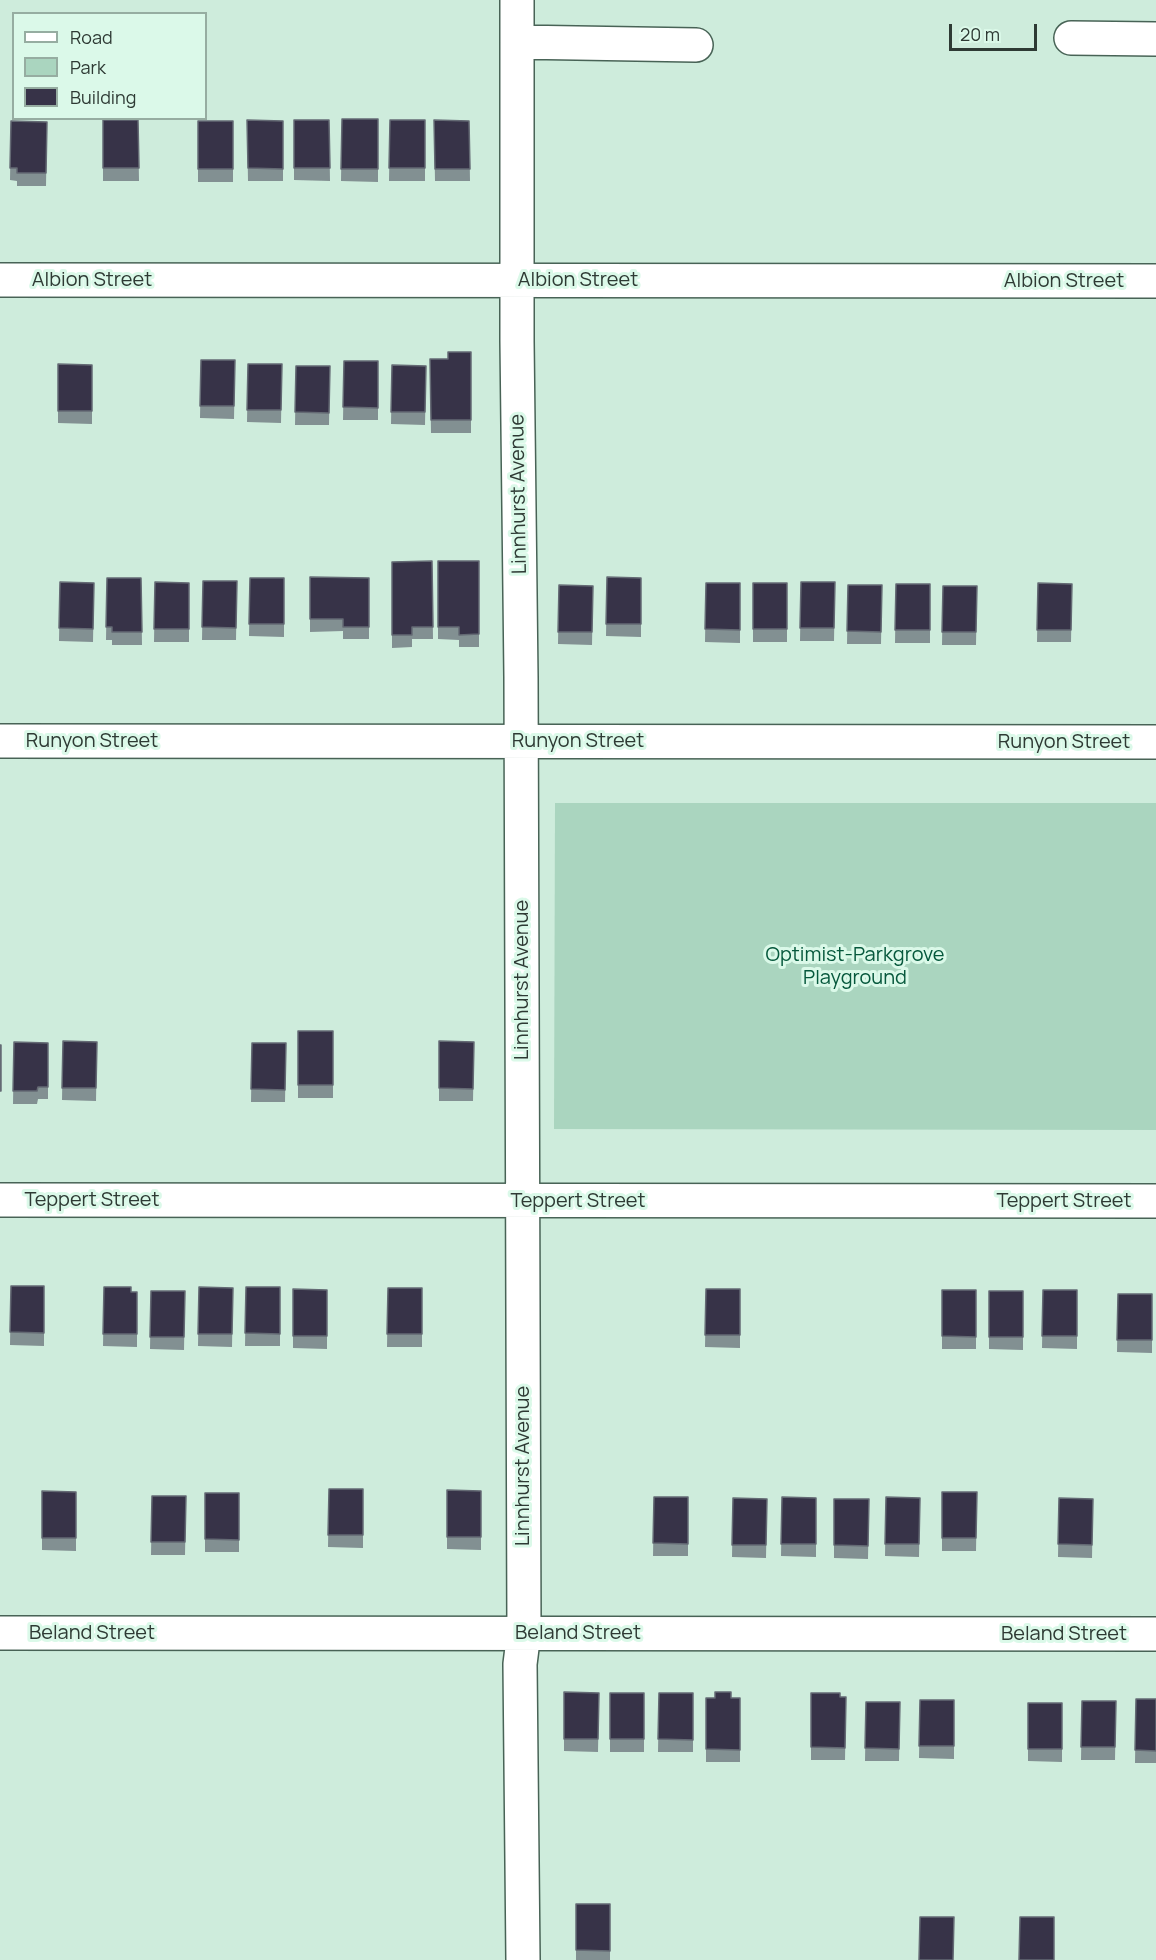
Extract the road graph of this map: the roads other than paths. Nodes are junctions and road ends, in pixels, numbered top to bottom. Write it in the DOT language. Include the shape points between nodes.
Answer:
graph roads {
  1 [pos="517,0"];
  2 [pos="1071,38"];
  3 [pos="1156,39"];
  4 [pos="518,42"];
  5 [pos="696,45"];
  6 [pos="0,280"];
  7 [pos="518,280"];
  8 [pos="1156,281"];
  9 [pos="0,741"];
  10 [pos="521,741"];
  11 [pos="1156,742"];
  12 [pos="0,1200"];
  13 [pos="522,1201"];
  14 [pos="1156,1201"];
  15 [pos="524,1632"];
  16 [pos="0,1633"];
  17 [pos="1156,1634"];
  18 [pos="523,1960"];
  1 -- 4 [label="street, Linnhurst Avenue"];
  2 -- 3 [label="street"];
  4 -- 5 [label="street"];
  4 -- 7 [label="street, Linnhurst Avenue"];
  6 -- 7 [label="street, Albion Street"];
  7 -- 8 [label="street, Albion Street"];
  7 -- 10 [label="street, Linnhurst Avenue"];
  9 -- 10 [label="street, Runyon Street"];
  10 -- 11 [label="street, Runyon Street"];
  10 -- 13 [label="street, Linnhurst Avenue"];
  12 -- 13 [label="street, Teppert Street"];
  13 -- 14 [label="street, Teppert Street"];
  13 -- 15 [label="street, Linnhurst Avenue"];
  15 -- 16 [label="street, Beland Street"];
  15 -- 17 [label="street, Beland Street"];
  15 -- 18 [label="street, Linnhurst Avenue" via="520,1664"];
}
